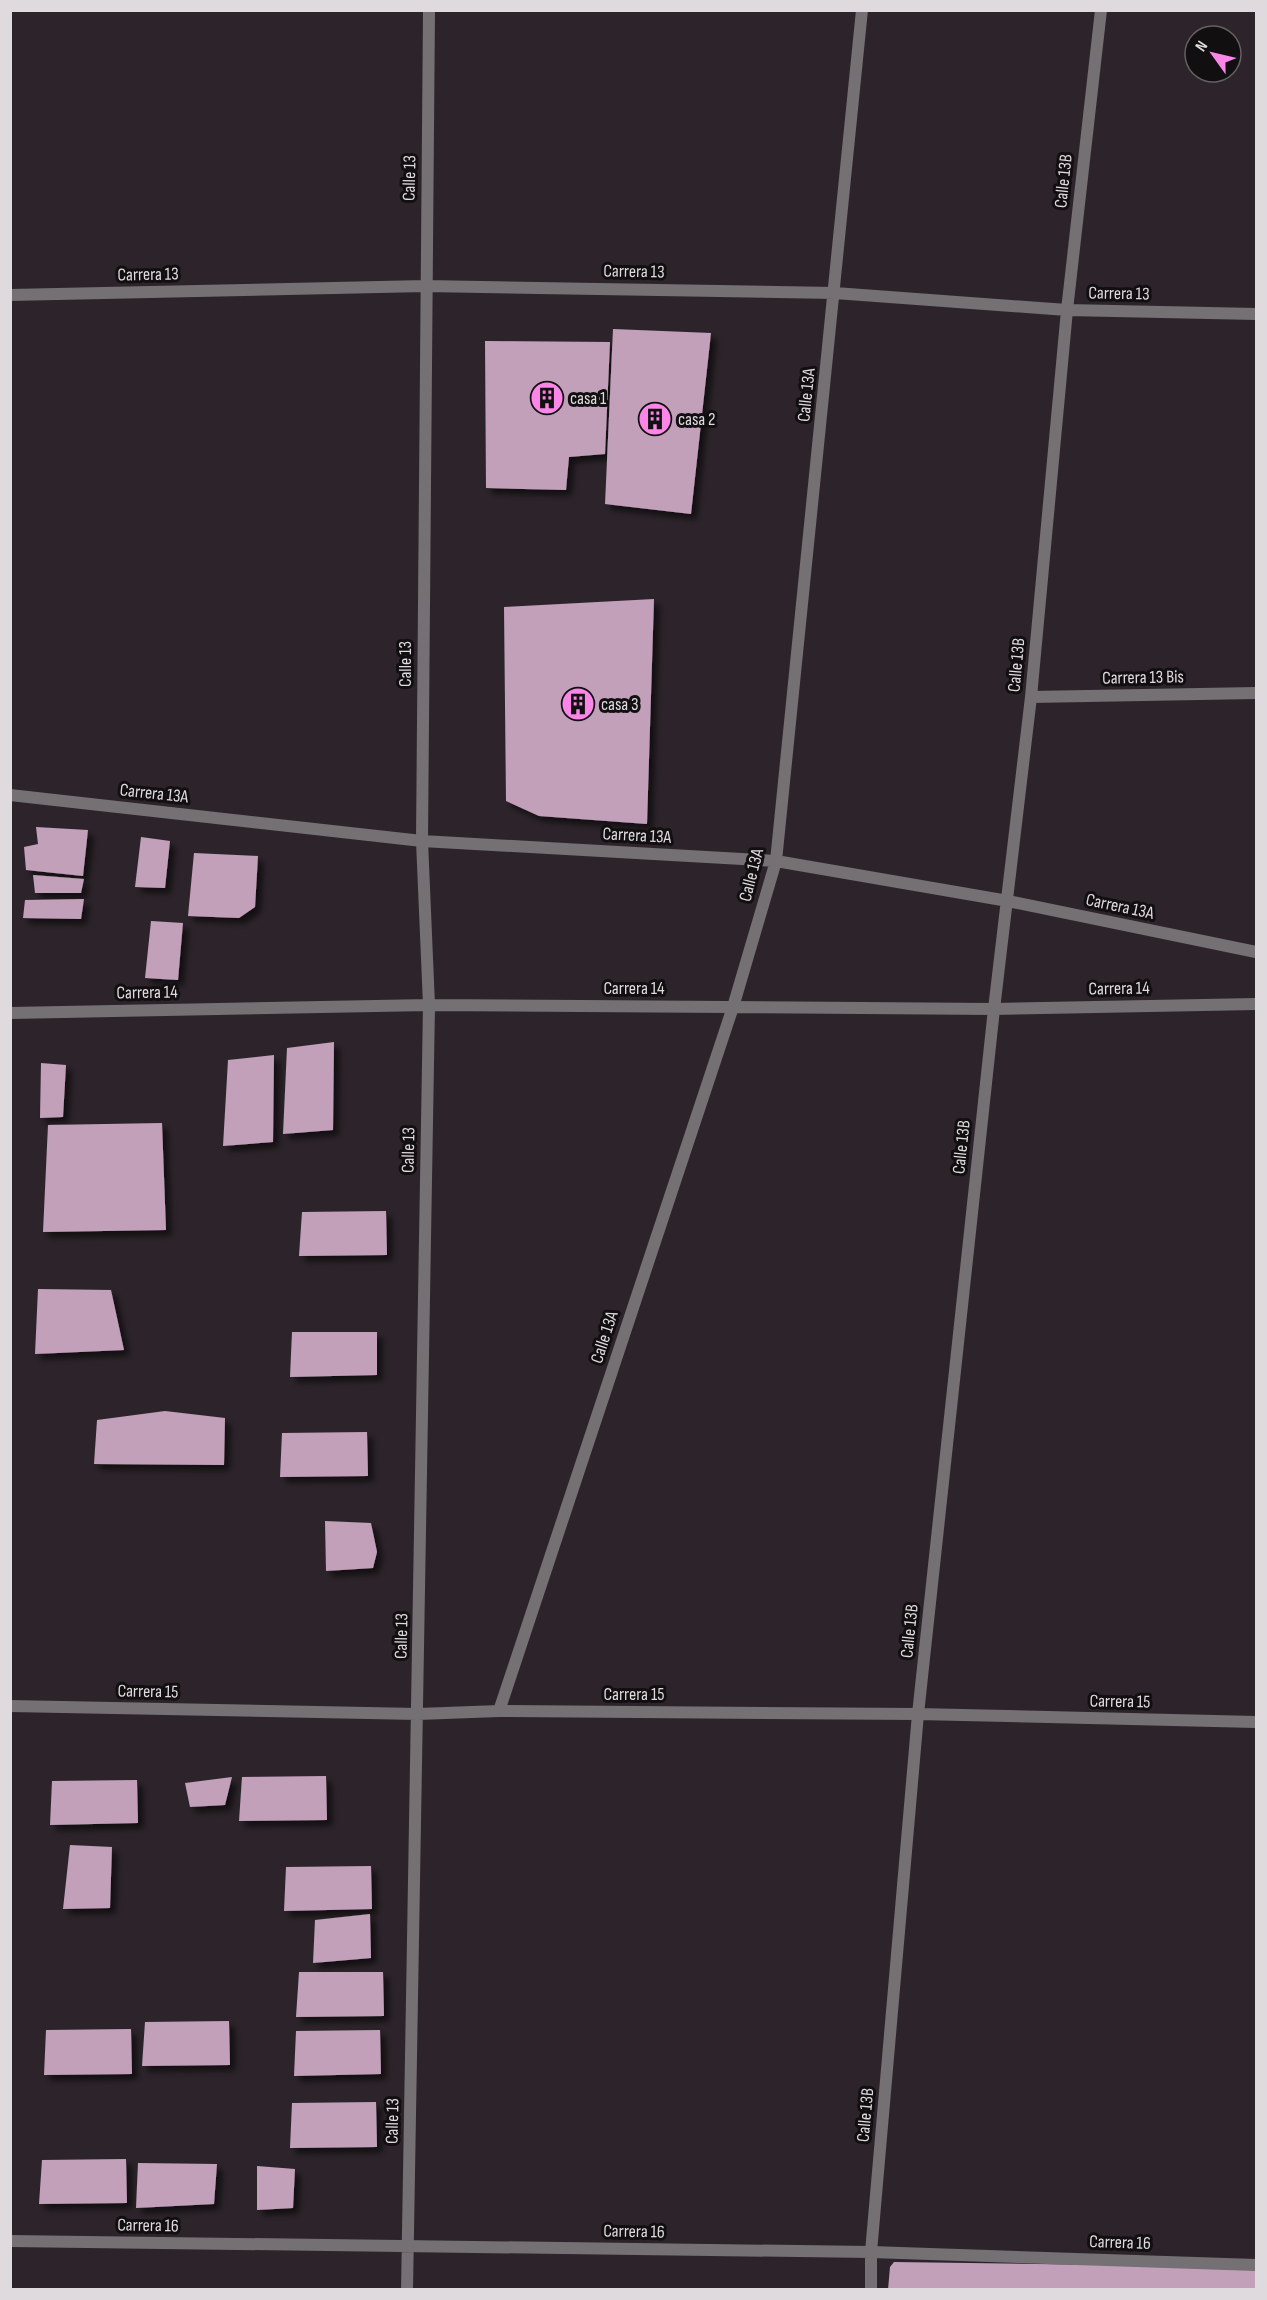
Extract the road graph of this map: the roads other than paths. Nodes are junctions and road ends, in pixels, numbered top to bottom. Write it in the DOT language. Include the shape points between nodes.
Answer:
graph roads {
  1 [pos="429,10"];
  2 [pos="862,10"];
  3 [pos="1101,10"];
  4 [pos="425,286"];
  5 [pos="835,293"];
  6 [pos="10,295"];
  7 [pos="1067,310"];
  8 [pos="1257,314"];
  9 [pos="1257,693"];
  10 [pos="1031,697"];
  11 [pos="10,795"];
  12 [pos="422,841"];
  13 [pos="776,861"];
  14 [pos="1008,901"];
  15 [pos="1257,952"];
  16 [pos="1257,1004"];
  17 [pos="429,1005"];
  18 [pos="733,1007"];
  19 [pos="994,1009"];
  20 [pos="10,1013"];
  21 [pos="10,1706"];
  22 [pos="499,1711"];
  23 [pos="418,1714"];
  24 [pos="918,1714"];
  25 [pos="1257,1722"];
  26 [pos="10,2241"];
  27 [pos="407,2245"];
  28 [pos="871,2252"];
  29 [pos="1257,2265"];
  30 [pos="407,2289"];
  31 [pos="871,2289"];
  1 -- 4 [label="street, Calle 13"];
  2 -- 5 [label="street, Calle 13A"];
  3 -- 7 [label="street, Calle 13B"];
  4 -- 5 [label="street, Carrera 13"];
  4 -- 6 [label="street, Carrera 13"];
  4 -- 12 [label="street, Calle 13"];
  5 -- 7 [label="street, Carrera 13"];
  5 -- 13 [label="street, Calle 13A"];
  7 -- 8 [label="street, Carrera 13"];
  7 -- 10 [label="street, Calle 13B"];
  9 -- 10 [label="street, Carrera 13 Bis"];
  10 -- 14 [label="street, Calle 13B"];
  11 -- 12 [label="street, Carrera 13A"];
  12 -- 13 [label="street, Carrera 13A"];
  12 -- 17 [label="street, Calle 13"];
  13 -- 14 [label="street, Carrera 13A"];
  13 -- 18 [label="street, Calle 13A"];
  14 -- 15 [label="street, Carrera 13A"];
  14 -- 19 [label="street, Calle 13B"];
  16 -- 19 [label="street, Carrera 14"];
  17 -- 18 [label="street, Carrera 14"];
  17 -- 20 [label="street, Carrera 14"];
  17 -- 23 [label="street, Calle 13"];
  18 -- 19 [label="street, Carrera 14"];
  18 -- 22 [label="street, Calle 13A"];
  19 -- 24 [label="street, Calle 13B"];
  21 -- 23 [label="street, Carrera 15"];
  22 -- 23 [label="street, Carrera 15"];
  22 -- 24 [label="street, Carrera 15"];
  23 -- 27 [label="street, Calle 13"];
  24 -- 25 [label="street, Carrera 15"];
  24 -- 28 [label="street, Calle 13B"];
  26 -- 27 [label="street, Carrera 16"];
  27 -- 28 [label="street, Carrera 16"];
  27 -- 30 [label="street, Calle 13"];
  28 -- 29 [label="street, Carrera 16"];
  28 -- 31 [label="street, Calle 13B"];
}
